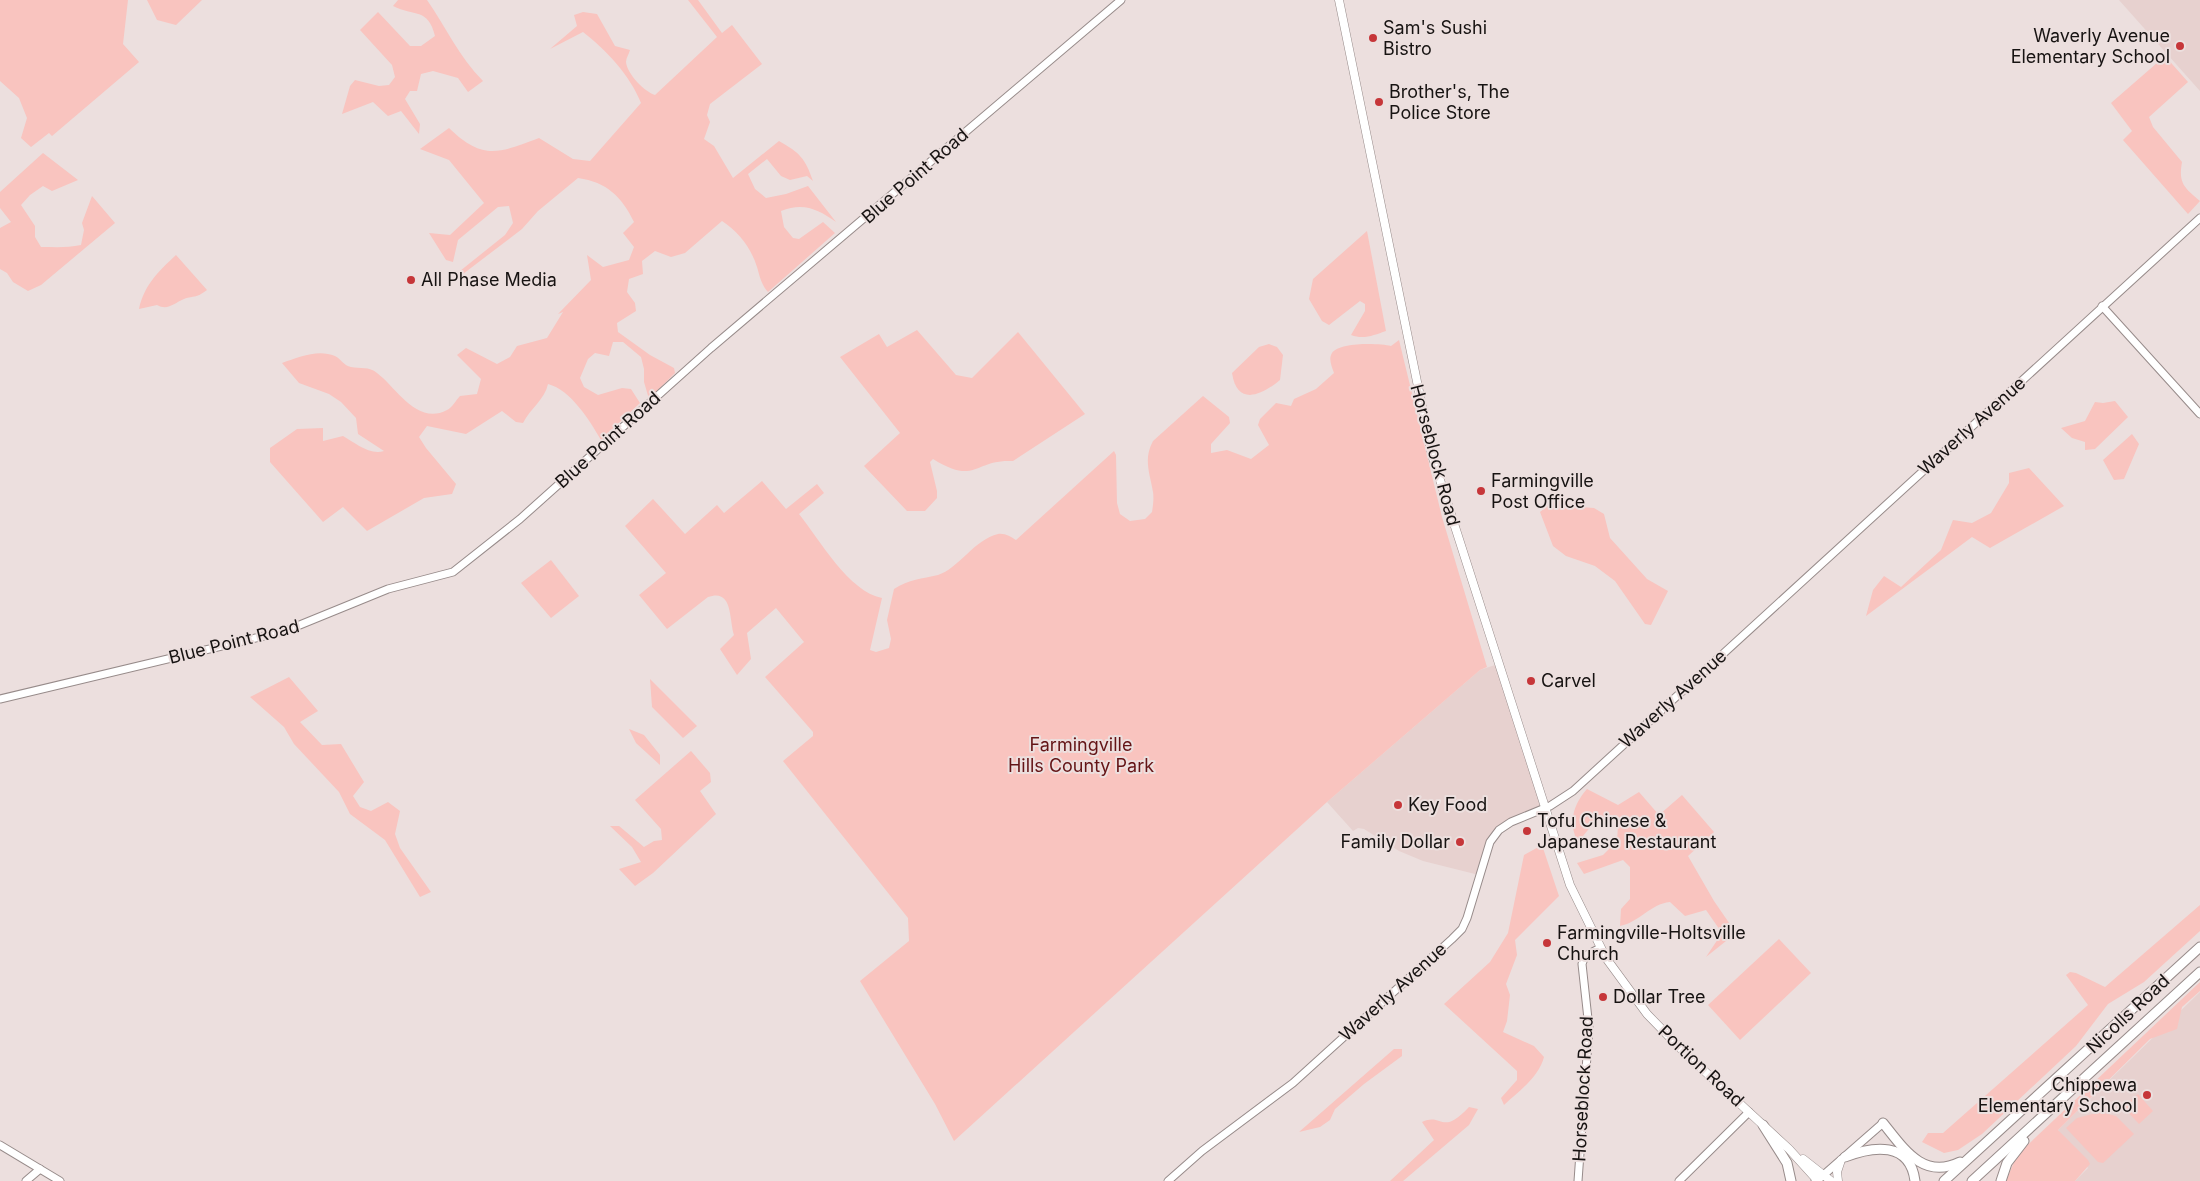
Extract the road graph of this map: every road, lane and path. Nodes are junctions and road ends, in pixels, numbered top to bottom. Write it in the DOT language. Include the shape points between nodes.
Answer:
graph roads {
  1 [pos="1121,0"];
  2 [pos="1339,0"];
  3 [pos="2200,218"];
  4 [pos="2102,306"];
  5 [pos="2200,414"];
  6 [pos="0,699"];
  7 [pos="1544,809"];
  8 [pos="1575,898"];
  9 [pos="2200,947"];
  10 [pos="1600,948"];
  11 [pos="2200,972"];
  12 [pos="2056,1105"];
  13 [pos="1749,1112"];
  14 [pos="1883,1123"];
  15 [pos="1763,1124"];
  16 [pos="0,1145"];
  17 [pos="1843,1159"];
  18 [pos="1967,1160"];
  19 [pos="40,1169"];
  20 [pos="1819,1179"];
  21 [pos="26,1181"];
  22 [pos="60,1181"];
  23 [pos="1168,1181"];
  24 [pos="1578,1181"];
  25 [pos="1679,1181"];
  26 [pos="1791,1181"];
  27 [pos="1831,1181"];
  28 [pos="1838,1181"];
  29 [pos="1915,1181"];
  30 [pos="1944,1181"];
  31 [pos="1972,1181"];
  32 [pos="2001,1181"];
  1 -- 6 [label="street, Blue Point Road" via="712,348 520,519 453,572 388,588 285,631"];
  2 -- 7 [label="main road, Horseblock Road" via="1432,455"];
  3 -- 4 [label="street, Waverly Avenue"];
  4 -- 5 [label="street"];
  4 -- 7 [label="street, Waverly Avenue" via="1572,791"];
  7 -- 8 [label="main road, Horseblock Road"];
  7 -- 23 [label="street, Waverly Avenue" via="1511,822 1490,842 1467,918 1452,940 1293,1083 1202,1151"];
  8 -- 10 [label="main road, Portion Road"];
  9 -- 18 [label="highway, Nicolls Road"];
  10 -- 13 [label="main road, Portion Road" via="1656,1024"];
  10 -- 24 [label="street, Horseblock Road" via="1585,956 1582,964 1589,1028"];
  11 -- 12 [label="highway, Nicolls Road"];
  12 -- 31 [label="highway, Nicolls Road"];
  12 -- 32 [label="highway" via="2014,1152"];
  13 -- 15 [label="main road, Portion Road"];
  13 -- 25 [label="street"];
  14 -- 17 [label="street"];
  14 -- 18 [label="highway" via="1913,1157 1926,1166 1946,1168"];
  15 -- 20 [label="main road, Portion Road"];
  15 -- 26 [label="highway" via="1787,1163"];
  16 -- 19 [label="street"];
  17 -- 20 [label="street"];
  17 -- 28 [label="main road"];
  17 -- 29 [label="highway" via="1867,1149 1891,1150 1906,1161"];
  18 -- 30 [label="highway, Nicolls Road"];
  19 -- 21 [label="street"];
  19 -- 22 [label="street"];
  20 -- 27 [label="main road, Portion Road"];
}
